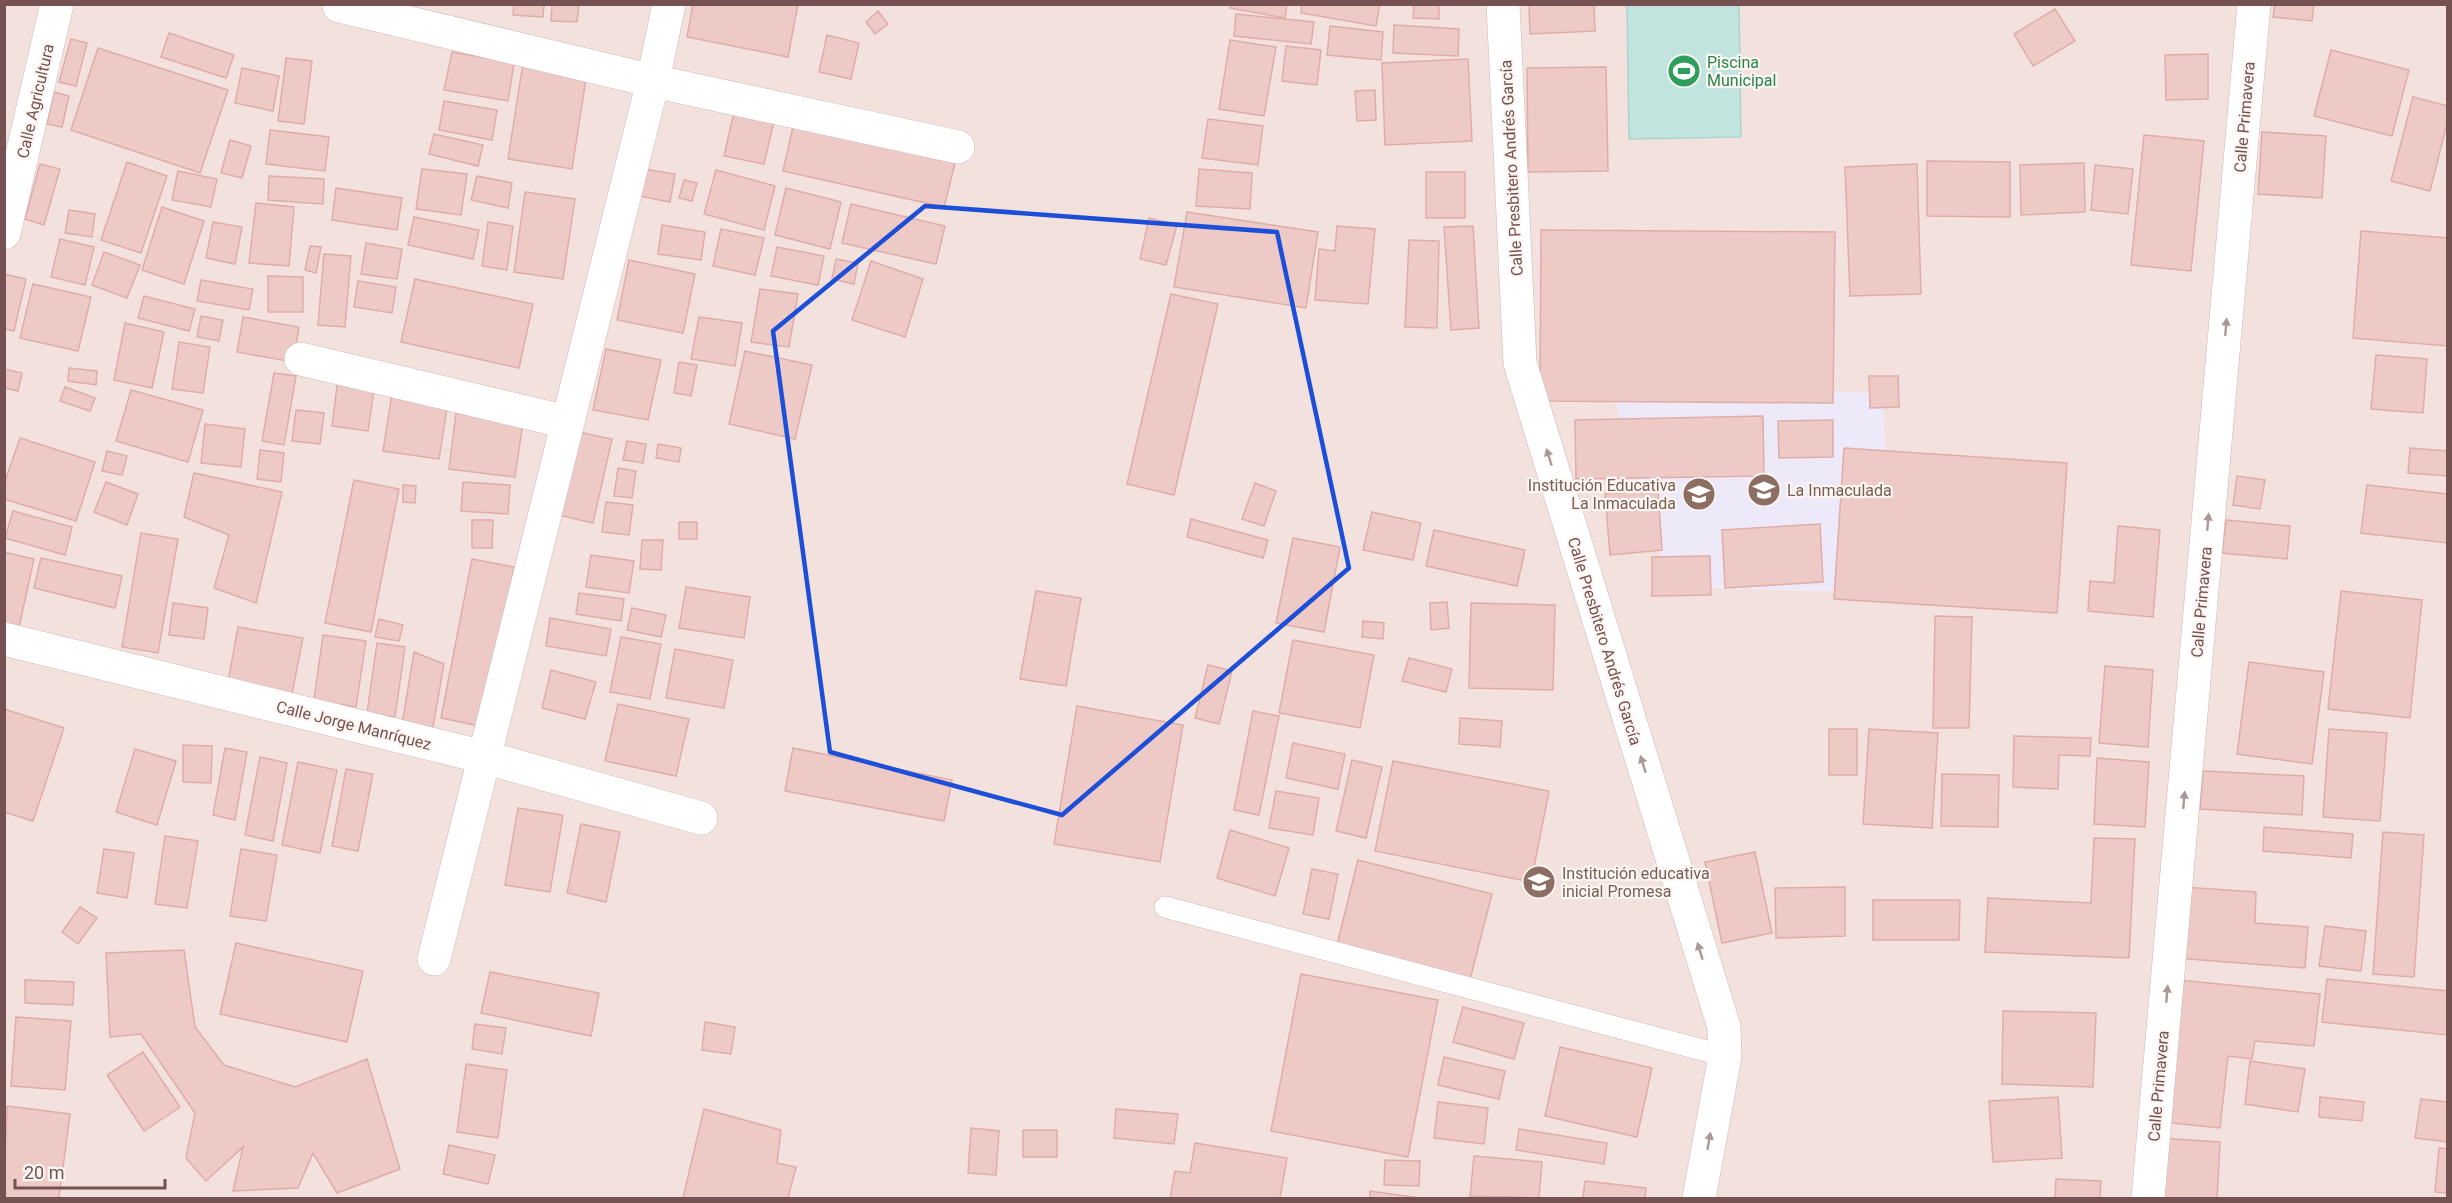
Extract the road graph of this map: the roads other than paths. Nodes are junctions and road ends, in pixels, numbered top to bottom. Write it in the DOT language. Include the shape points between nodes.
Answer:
graph roads {
  1 [pos="57,4"];
  2 [pos="669,4"];
  3 [pos="1503,4"];
  4 [pos="2254,4"];
  5 [pos="339,6"];
  6 [pos="652,81"];
  7 [pos="958,147"];
  8 [pos="4,233"];
  9 [pos="301,359"];
  10 [pos="567,422"];
  11 [pos="4,639"];
  12 [pos="484,757"];
  13 [pos="701,818"];
  14 [pos="1166,907"];
  15 [pos="434,959"];
  16 [pos="1725,1056"];
  17 [pos="1699,1198"];
  18 [pos="2148,1198"];
  1 -- 8 [label="street, Calle Agricultura"];
  2 -- 6 [label="street"];
  16 -- 3 [label="street, Calle Presbitero Andrés García, one-way" via="1724,1027 1520,363"];
  18 -- 4 [label="street, Calle Primavera, one-way"];
  5 -- 6 [label="street"];
  6 -- 7 [label="street"];
  6 -- 10 [label="street"];
  9 -- 10 [label="street"];
  10 -- 12 [label="street"];
  11 -- 12 [label="street, Calle Jorge Manríquez"];
  12 -- 13 [label="street, Calle Jorge Manríquez"];
  12 -- 15 [label="street"];
  14 -- 16 [label="lane"];
  17 -- 16 [label="street, Calle Presbitero Andrés García, one-way"];
}
